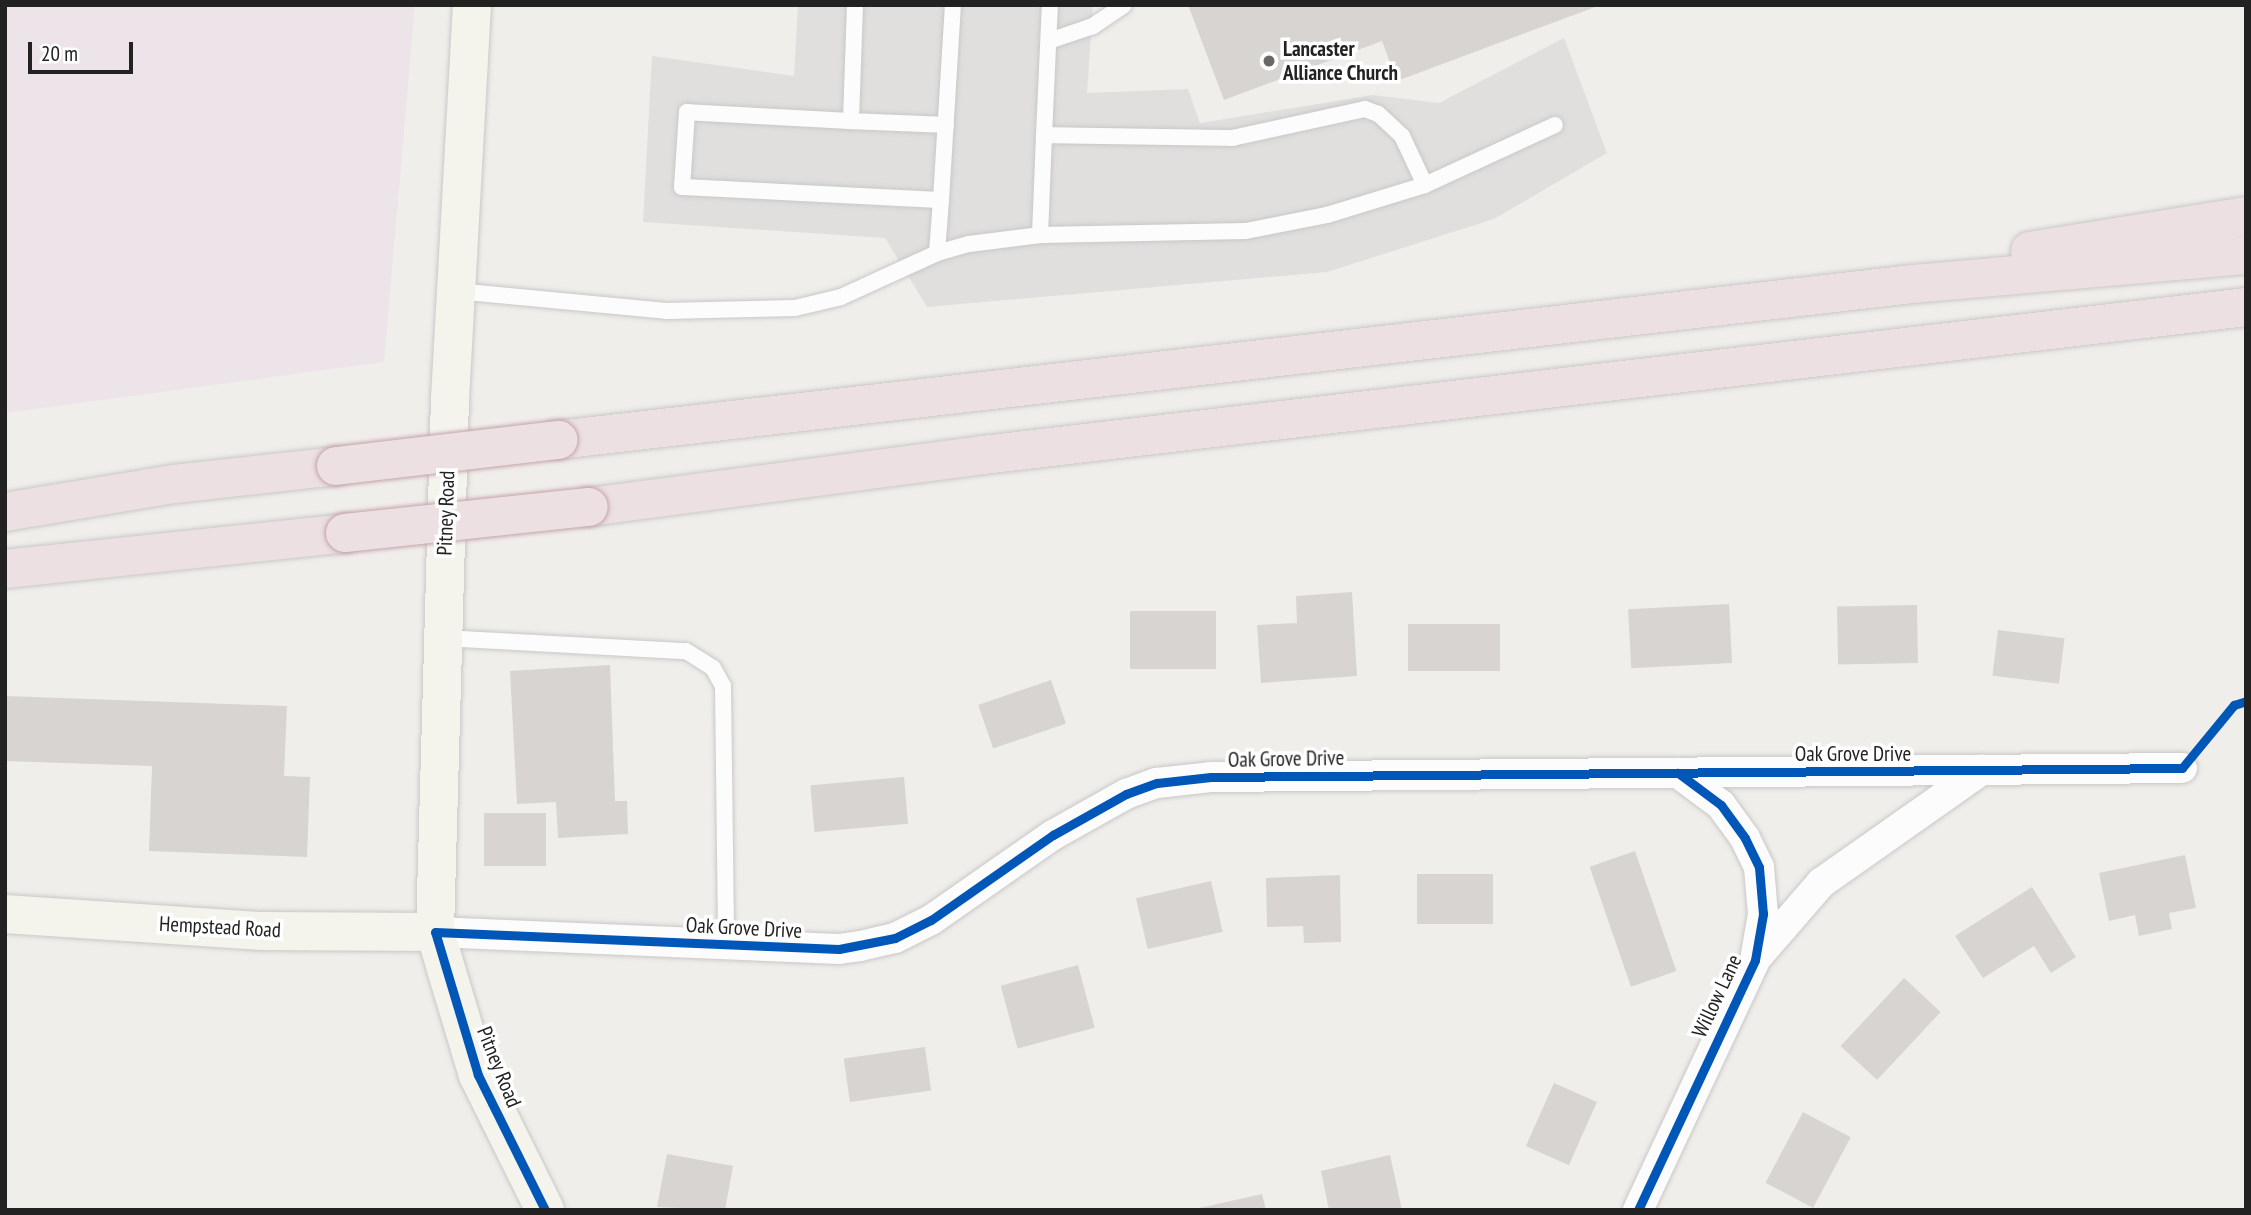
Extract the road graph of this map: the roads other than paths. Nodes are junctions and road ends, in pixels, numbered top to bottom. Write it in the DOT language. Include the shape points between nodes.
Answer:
graph roads {
  1 [pos="472,5"];
  2 [pos="855,5"];
  3 [pos="953,5"];
  4 [pos="1050,5"];
  5 [pos="1124,5"];
  6 [pos="1049,41"];
  7 [pos="851,121"];
  8 [pos="946,125"];
  9 [pos="1555,125"];
  10 [pos="1044,135"];
  11 [pos="1425,185"];
  12 [pos="941,200"];
  13 [pos="2246,216"];
  14 [pos="1040,235"];
  15 [pos="937,253"];
  16 [pos="2246,255"];
  17 [pos="456,291"];
  18 [pos="2246,307"];
  19 [pos="1610,319"];
  20 [pos="5,512"];
  21 [pos="5,569"];
  22 [pos="443,638"];
  23 [pos="2182,768"];
  24 [pos="1982,770"];
  25 [pos="1678,772"];
  26 [pos="5,914"];
  27 [pos="435,932"];
  28 [pos="726,944"];
  29 [pos="1755,960"];
  30 [pos="545,1210"];
  31 [pos="1639,1210"];
  1 -- 17 [label="main road, Pitney Road"];
  2 -- 7 [label="lane"];
  3 -- 8 [label="lane"];
  4 -- 6 [label="lane"];
  5 -- 6 [label="lane" via="1109,19"];
  6 -- 10 [label="lane"];
  7 -- 8 [label="lane"];
  7 -- 12 [label="lane" via="687,112 682,187"];
  8 -- 12 [label="lane"];
  9 -- 11 [label="lane"];
  10 -- 11 [label="lane" via="1232,138 1366,109 1402,136"];
  10 -- 14 [label="lane"];
  11 -- 14 [label="lane" via="1327,215 1246,231"];
  12 -- 15 [label="lane"];
  13 -- 19 [label="highway"];
  14 -- 15 [label="lane"];
  15 -- 17 [label="lane" via="841,297 783,309 666,311"];
  16 -- 19 [label="highway" via="1913,284"];
  17 -- 22 [label="main road, Pitney Road"];
  18 -- 21 [label="highway, bridge" via="1093,442 589,508"];
  19 -- 20 [label="highway, bridge" via="174,484"];
  22 -- 27 [label="main road, Pitney Road"];
  22 -- 28 [label="lane" via="686,652 713,668 723,686"];
  23 -- 24 [label="street, Oak Grove Drive"];
  24 -- 25 [label="street, Oak Grove Drive"];
  24 -- 29 [label="street, Willow Lane" via="1821,883"];
  25 -- 28 [label="street, Oak Grove Drive" via="1211,778 1157,783 1126,794 1053,835 931,920 895,938 839,949"];
  25 -- 29 [label="street, Willow Lane" via="1721,805 1759,866 1763,914"];
  26 -- 27 [label="main road, Hempstead Road" via="262,931"];
  27 -- 28 [label="street, Oak Grove Drive"];
  27 -- 30 [label="main road, Pitney Road" via="478,1075"];
  29 -- 31 [label="street, Willow Lane"];
}
